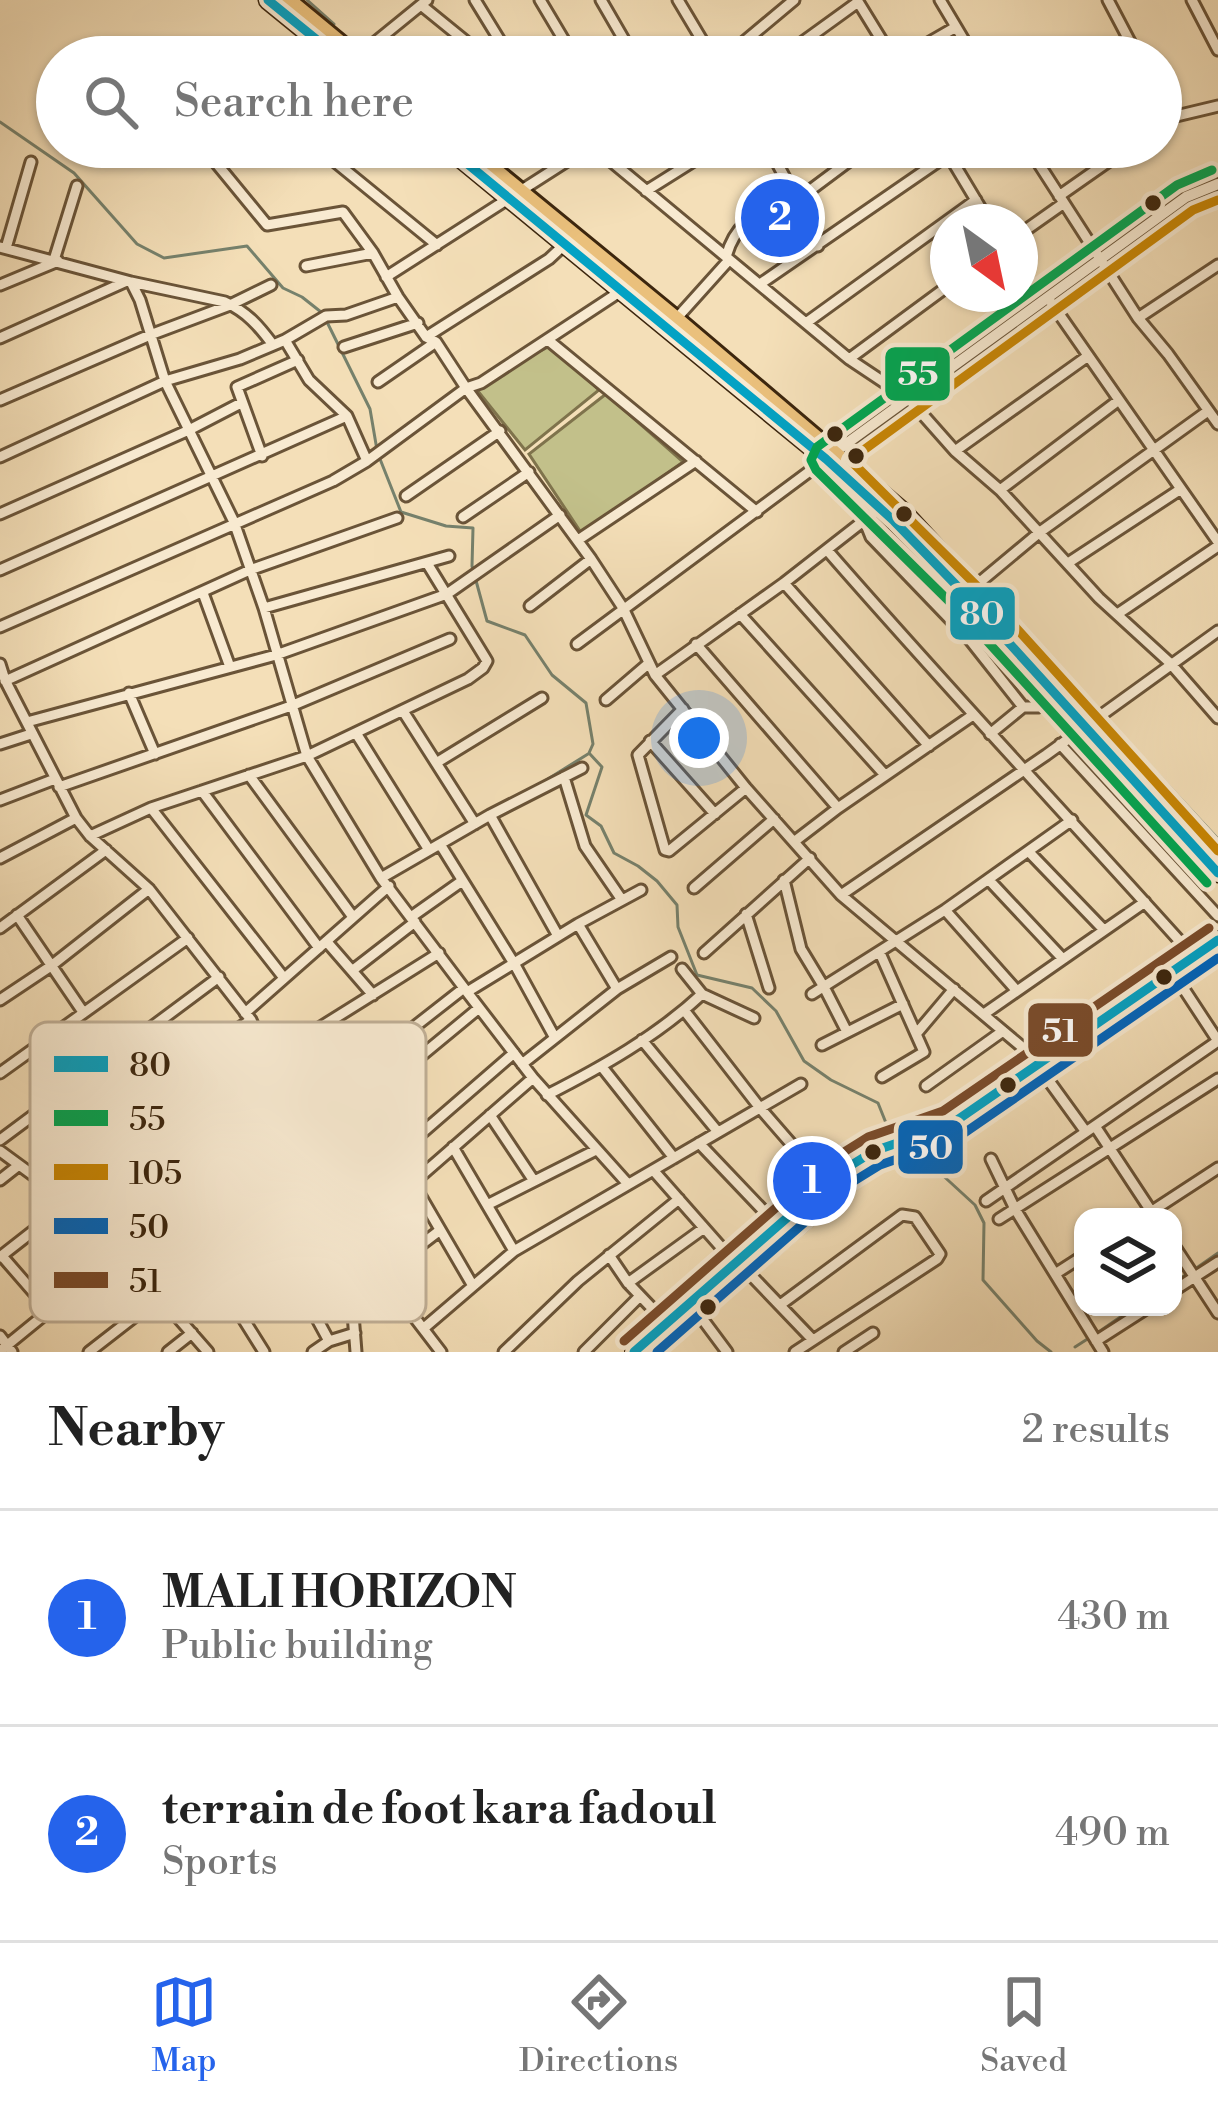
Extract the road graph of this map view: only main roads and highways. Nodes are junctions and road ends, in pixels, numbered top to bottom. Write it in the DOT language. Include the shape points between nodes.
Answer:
graph roads {
  1 [pos="268,0"];
  2 [pos="292,1"];
  3 [pos="312,36"];
  4 [pos="333,36"];
  5 [pos="476,168"];
  6 [pos="487,168"];
  7 [pos="514,195"];
  8 [pos="830,455"];
  9 [pos="1089,722"];
  10 [pos="1218,854"];
  11 [pos="1218,873"];
  12 [pos="1218,940"];
  13 [pos="1218,952"];
  14 [pos="1041,1069"];
  15 [pos="741,1267"];
  16 [pos="694,1308"];
  17 [pos="634,1352"];
  18 [pos="652,1352"];
  1 -- 3 [label="highway"];
  2 -- 4 [label="highway"];
  5 -- 7 [label="highway"];
  6 -- 7 [label="highway"];
  7 -- 8 [label="highway" via="676,319"];
  7 -- 8 [label="highway" via="621,291"];
  8 -- 9 [label="highway"];
  8 -- 9 [label="highway" via="902,512 974,586"];
  9 -- 10 [label="highway"];
  9 -- 11 [label="highway"];
  12 -- 14 [label="main road"];
  13 -- 14 [label="main road"];
  14 -- 15 [label="main road" via="956,1133 863,1170"];
  14 -- 15 [label="main road" via="950,1125 874,1150 826,1184"];
  15 -- 16 [label="main road"];
  16 -- 17 [label="main road"];
  16 -- 18 [label="main road"];
}
